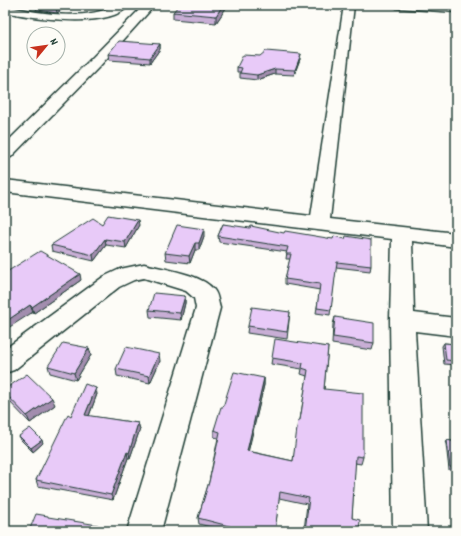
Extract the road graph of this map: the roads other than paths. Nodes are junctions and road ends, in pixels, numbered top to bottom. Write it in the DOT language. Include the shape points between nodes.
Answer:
graph roads {
  1 [pos="124,5"];
  2 [pos="150,5"];
  3 [pos="349,5"];
  4 [pos="397,5"];
  5 [pos="435,6"];
  6 [pos="69,7"];
  7 [pos="5,9"];
  8 [pos="456,9"];
  9 [pos="60,17"];
  10 [pos="46,26"];
  11 [pos="106,32"];
  12 [pos="122,33"];
  13 [pos="5,153"];
  14 [pos="5,186"];
  15 [pos="320,223"];
  16 [pos="402,233"];
  17 [pos="456,240"];
  18 [pos="402,320"];
  19 [pos="456,327"];
  20 [pos="5,363"];
  21 [pos="144,531"];
  22 [pos="410,531"];
  1 -- 9 [label="street" via="98,16"];
  2 -- 12 [label="street"];
  3 -- 15 [label="street"];
  4 -- 5 [label="street"];
  5 -- 8 [label="street"];
  6 -- 9 [label="street"];
  7 -- 9 [label="street"];
  9 -- 10 [label="street"];
  11 -- 12 [label="street"];
  12 -- 13 [label="street"];
  14 -- 15 [label="street"];
  15 -- 16 [label="street"];
  16 -- 17 [label="street"];
  16 -- 18 [label="street"];
  18 -- 19 [label="street"];
  18 -- 22 [label="street"];
  20 -- 21 [label="street" via="111,282 128,274 144,271 194,285 205,295 208,308"];
}
